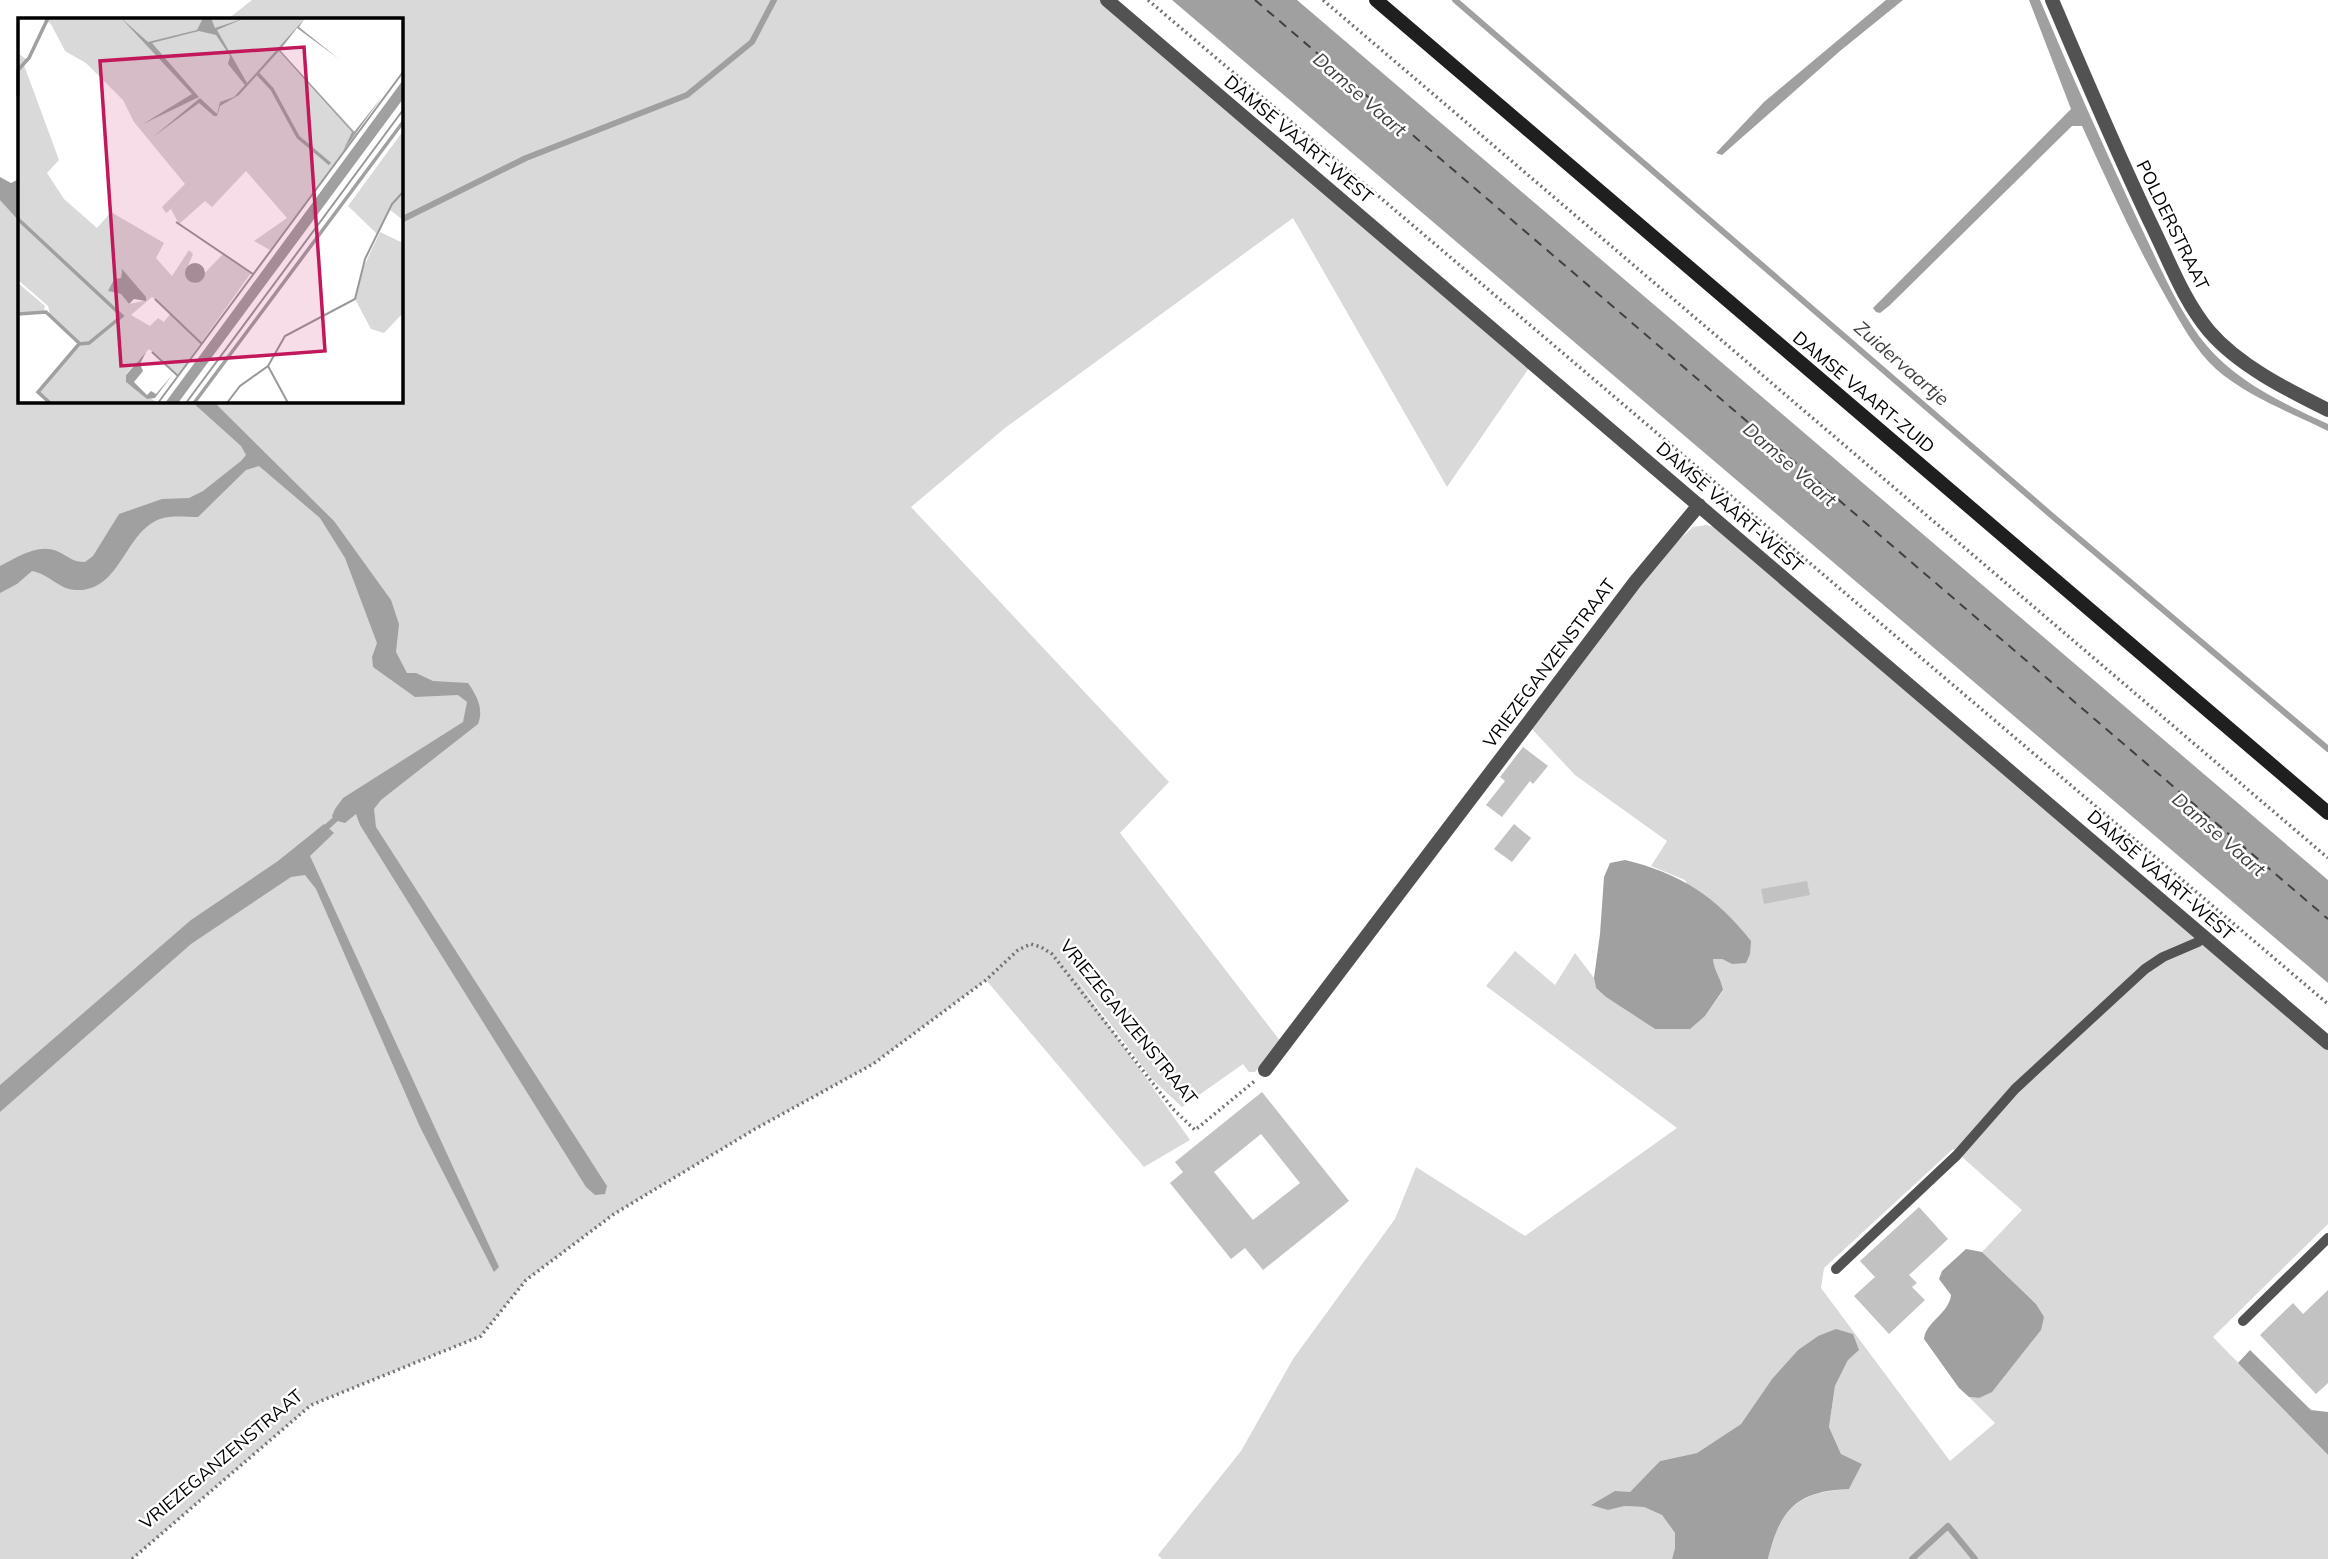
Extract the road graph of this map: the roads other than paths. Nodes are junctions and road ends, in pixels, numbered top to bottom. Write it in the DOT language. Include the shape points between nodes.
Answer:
graph roads {
  1 [pos="1107,0"];
  2 [pos="1376,0"];
  3 [pos="2052,0"];
  4 [pos="2328,410"];
  5 [pos="1699,505"];
  6 [pos="2328,813"];
  7 [pos="2203,936"];
  8 [pos="2328,1043"];
  9 [pos="1265,1070"];
  10 [pos="2328,1238"];
  11 [pos="1836,1269"];
  12 [pos="2243,1321"];
  1 -- 5 [label="street, DAMSE VAART-WEST"];
  2 -- 6 [label="street, DAMSE VAART-ZUID"];
  3 -- 4 [label="street, POLDERSTRAAT" via="2121,162 2188,301 2211,332 2251,368"];
  5 -- 7 [label="street, DAMSE VAART-WEST"];
  5 -- 9 [label="street, VRIEZEGANZENSTRAAT" via="1635,582"];
  7 -- 8 [label="street, DAMSE VAART-WEST"];
  7 -- 11 [label="lane" via="2145,970 2015,1089 1957,1155"];
  10 -- 12 [label="lane"];
}
